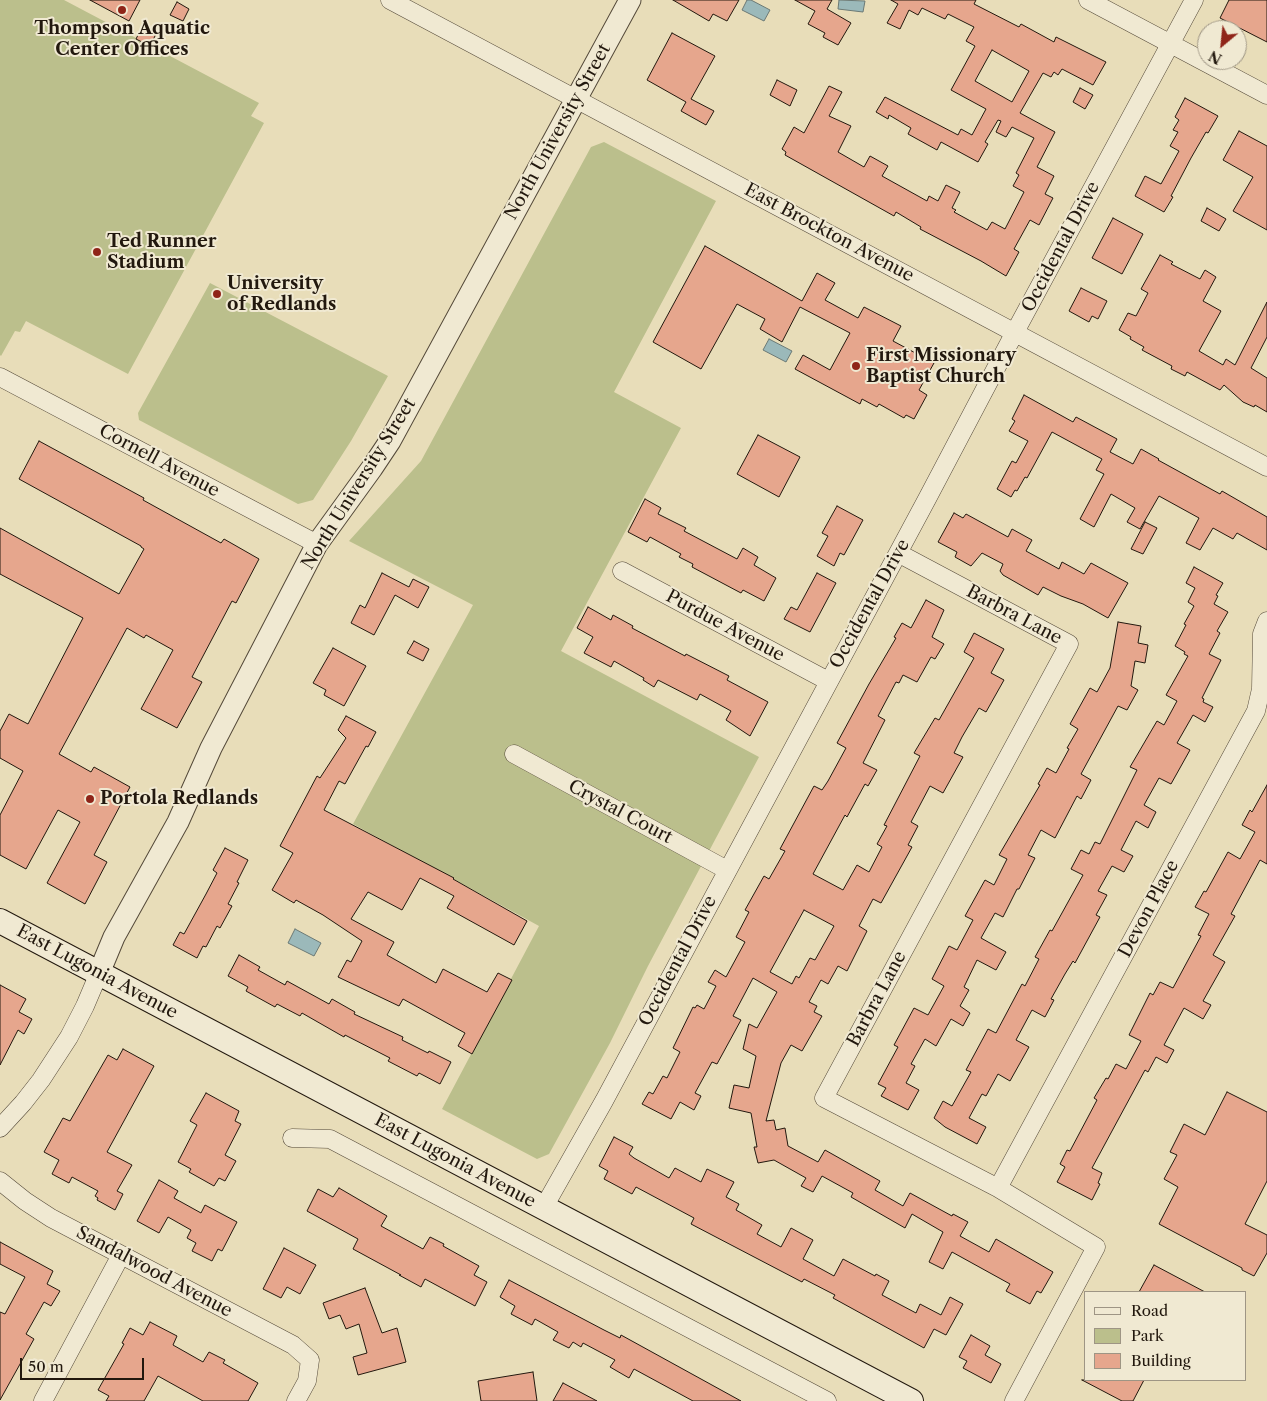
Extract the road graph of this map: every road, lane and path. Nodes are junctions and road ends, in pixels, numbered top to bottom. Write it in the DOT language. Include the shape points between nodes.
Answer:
graph roads {
  1 [pos="390,0"];
  2 [pos="630,0"];
  3 [pos="1088,0"];
  4 [pos="1194,0"];
  5 [pos="1171,44"];
  6 [pos="1267,95"];
  7 [pos="576,99"];
  8 [pos="1015,332"];
  9 [pos="0,377"];
  10 [pos="1267,467"];
  11 [pos="317,544"];
  12 [pos="898,554"];
  13 [pos="622,571"];
  14 [pos="1267,621"];
  15 [pos="828,681"];
  16 [pos="514,754"];
  17 [pos="727,870"];
  18 [pos="0,920"];
  19 [pos="99,973"];
  20 [pos="0,1128"];
  21 [pos="292,1138"];
  22 [pos="0,1181"];
  23 [pos="998,1188"];
  24 [pos="544,1208"];
  25 [pos="121,1255"];
  26 [pos="897,1398"];
  27 [pos="43,1401"];
  28 [pos="296,1401"];
  29 [pos="827,1401"];
  30 [pos="1014,1401"];
  1 -- 7 [label="street, East Brockton Avenue"];
  2 -- 7 [label="street, North University Street"];
  3 -- 5 [label="street"];
  4 -- 5 [label="street, Occidental Drive"];
  5 -- 6 [label="street"];
  5 -- 8 [label="street, Occidental Drive"];
  7 -- 8 [label="street, East Brockton Avenue"];
  7 -- 11 [label="street, North University Street" via="390,441"];
  8 -- 10 [label="street, East Brockton Avenue"];
  8 -- 12 [label="street, Occidental Drive"];
  9 -- 11 [label="street, Cornell Avenue"];
  11 -- 19 [label="street, North University Street" via="211,748 178,822 114,937"];
  12 -- 15 [label="street, Occidental Drive"];
  12 -- 23 [label="street, Barbra Lane" via="1069,644 824,1098"];
  13 -- 15 [label="street, Purdue Avenue"];
  14 -- 23 [label="street, Devon Place" via="1262,634 1262,689 1256,712"];
  15 -- 17 [label="street, Occidental Drive"];
  16 -- 17 [label="street, Crystal Court"];
  17 -- 24 [label="street, Occidental Drive"];
  18 -- 19 [label="main road, East Lugonia Avenue"];
  19 -- 20 [label="street" via="69,1037 41,1080"];
  19 -- 24 [label="main road, East Lugonia Avenue"];
  21 -- 29 [label="street" via="330,1138"];
  22 -- 25 [label="street, Sandalwood Avenue" via="51,1218"];
  23 -- 30 [label="street, Barbra Lane" via="1096,1247"];
  24 -- 26 [label="main road, East Lugonia Avenue"];
  25 -- 27 [label="street"];
  25 -- 28 [label="street, Sandalwood Avenue" via="293,1345 310,1360 307,1382"];
}
